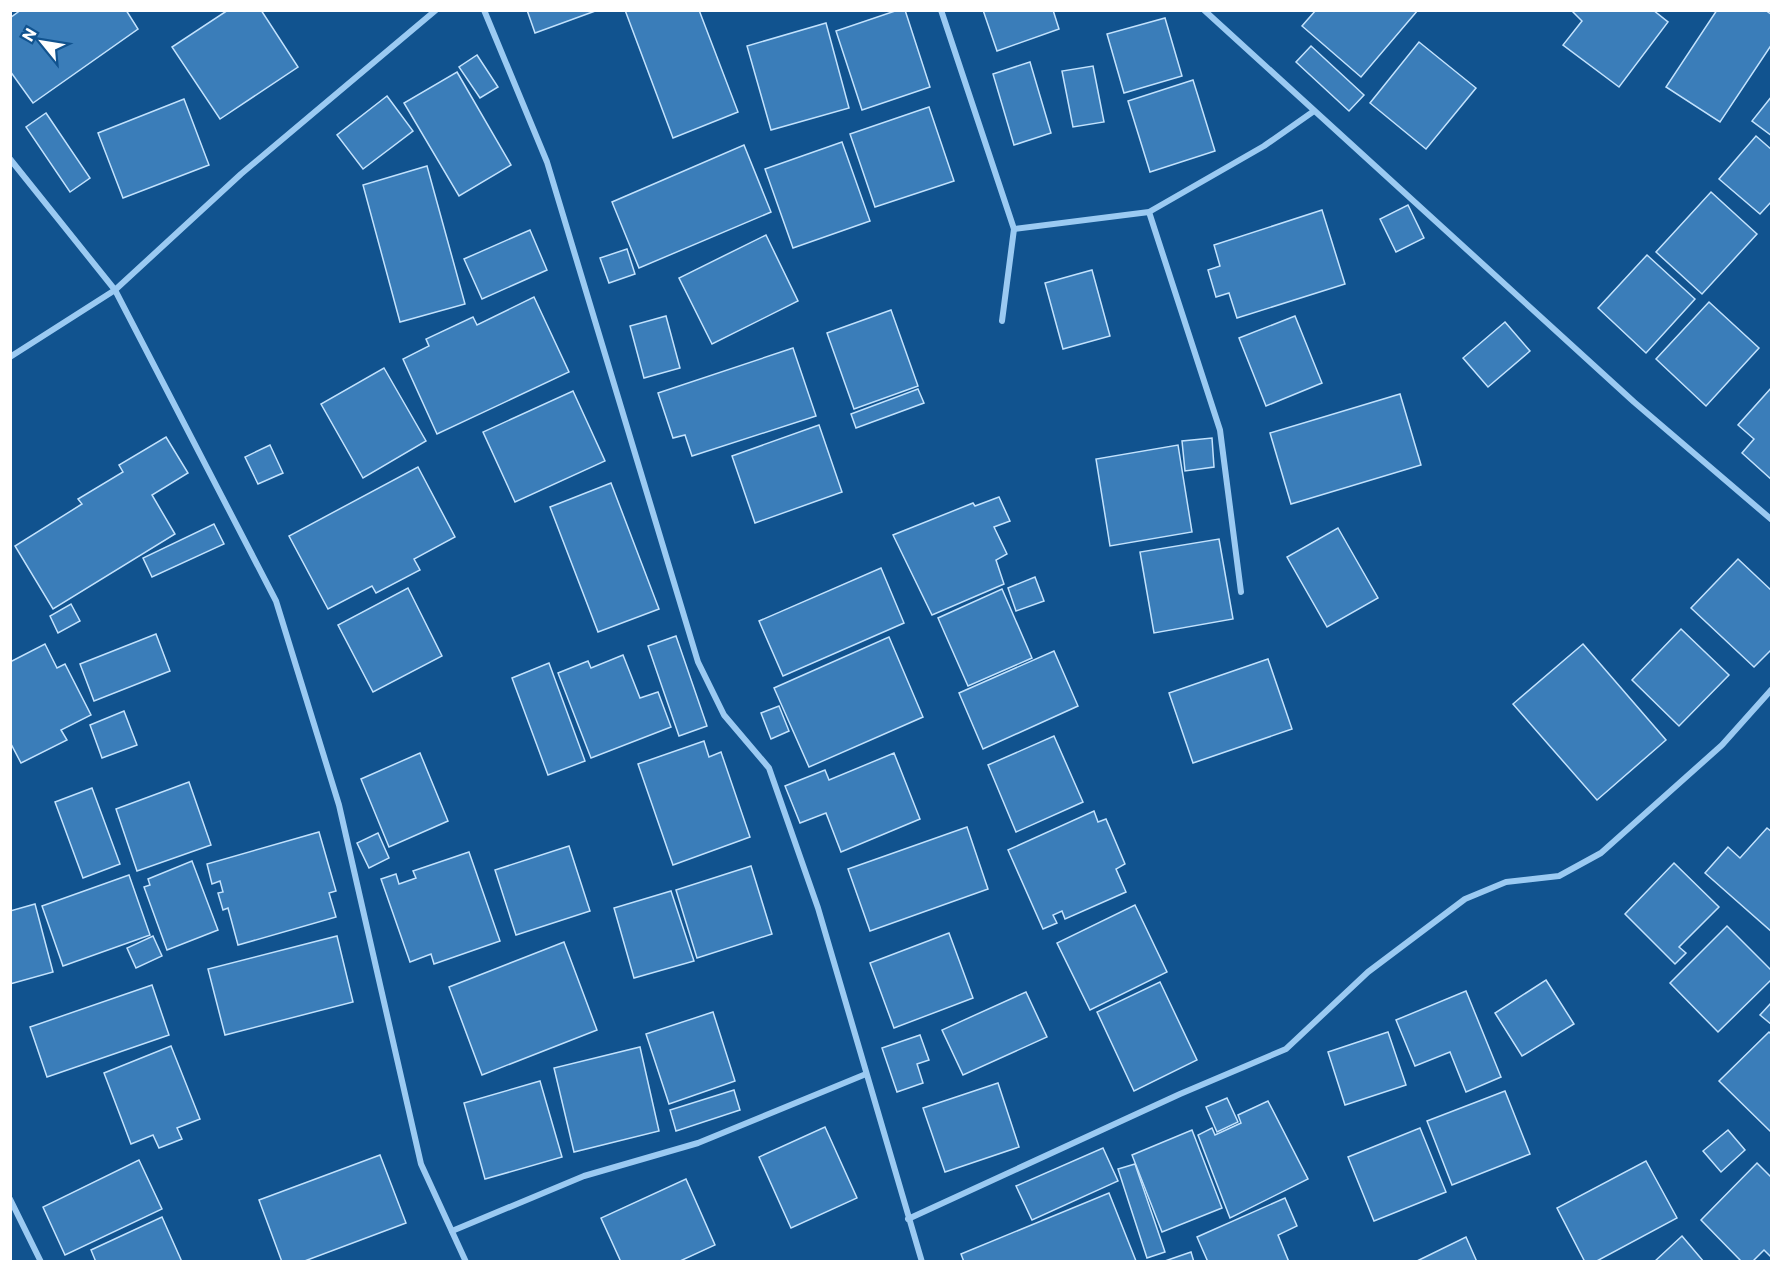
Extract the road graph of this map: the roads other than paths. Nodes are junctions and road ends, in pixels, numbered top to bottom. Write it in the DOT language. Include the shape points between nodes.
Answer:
graph roads {
  1 [pos="436,10"];
  2 [pos="484,10"];
  3 [pos="941,10"];
  4 [pos="1204,10"];
  5 [pos="1314,111"];
  6 [pos="10,159"];
  7 [pos="1149,212"];
  8 [pos="1014,229"];
  9 [pos="115,290"];
  10 [pos="1002,321"];
  11 [pos="10,357"];
  12 [pos="1772,520"];
  13 [pos="1241,592"];
  14 [pos="1772,689"];
  15 [pos="866,1074"];
  16 [pos="10,1199"];
  17 [pos="908,1219"];
  18 [pos="452,1231"];
  19 [pos="41,1262"];
  20 [pos="466,1262"];
  21 [pos="922,1262"];
  1 -- 9 [label="street" via="241,174"];
  2 -- 15 [label="street" via="547,162 698,662 724,715 769,768 818,908"];
  3 -- 8 [label="street"];
  4 -- 5 [label="street"];
  5 -- 7 [label="street" via="1264,146"];
  5 -- 12 [label="street" via="1634,402"];
  6 -- 9 [label="street"];
  7 -- 8 [label="street"];
  7 -- 13 [label="street" via="1220,430"];
  8 -- 10 [label="street"];
  9 -- 11 [label="street"];
  9 -- 18 [label="street" via="276,601 339,805 421,1164"];
  14 -- 17 [label="street" via="1722,744 1601,854 1559,876 1506,882 1465,899 1368,972 1286,1049"];
  15 -- 17 [label="street"];
  15 -- 18 [label="street" via="698,1143 584,1176"];
  16 -- 19 [label="street"];
  17 -- 21 [label="street"];
  18 -- 20 [label="street"];
}
